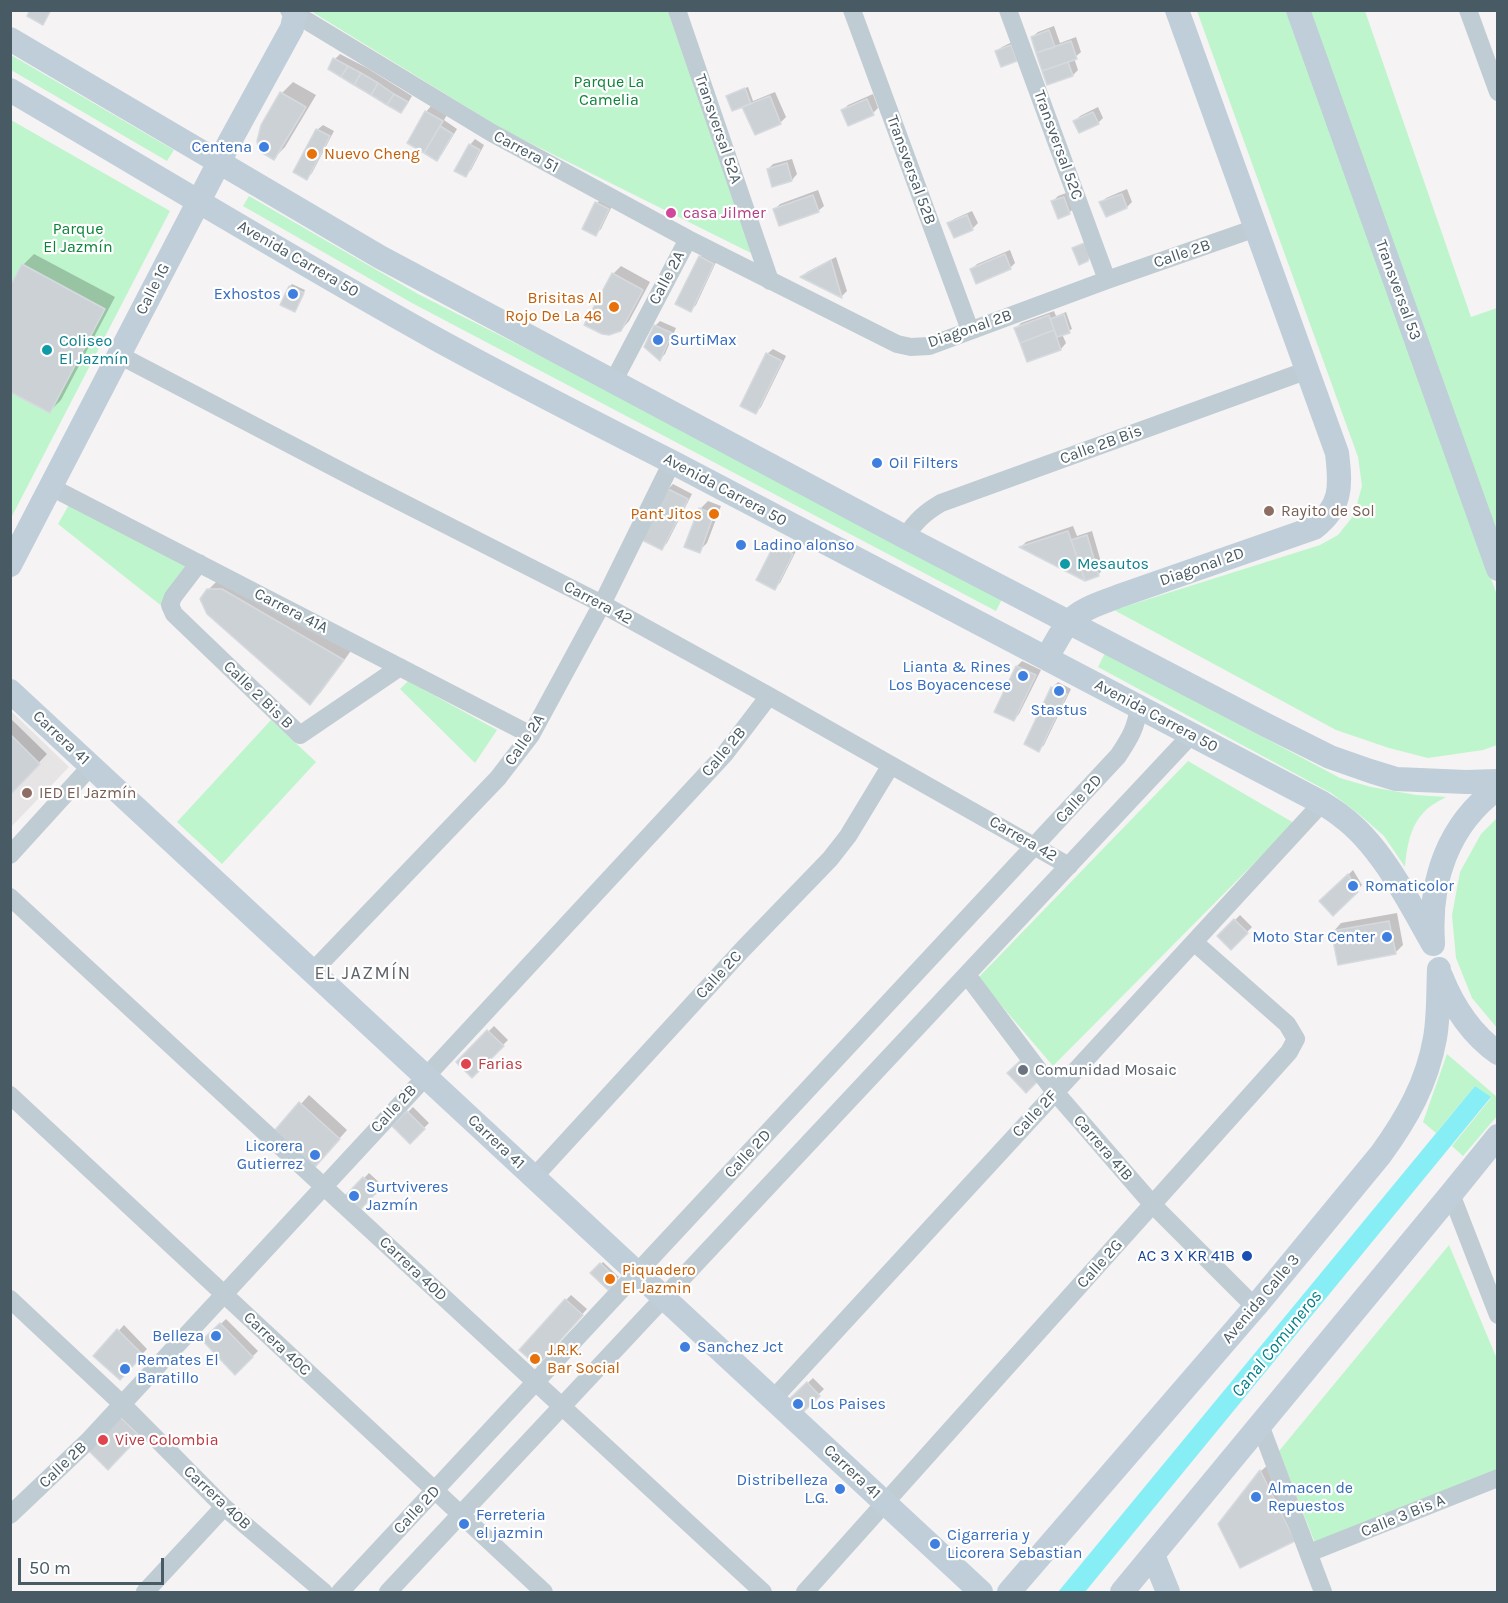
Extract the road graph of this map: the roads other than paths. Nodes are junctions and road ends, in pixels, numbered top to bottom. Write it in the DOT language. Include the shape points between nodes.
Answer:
graph roads {
  1 [pos="678,10"];
  2 [pos="852,10"];
  3 [pos="1008,10"];
  4 [pos="1177,10"];
  5 [pos="1298,10"];
  6 [pos="1468,10"];
  7 [pos="293,12"];
  8 [pos="10,39"];
  9 [pos="10,90"];
  10 [pos="1497,92"];
  11 [pos="219,162"];
  12 [pos="199,201"];
  13 [pos="1256,228"];
  14 [pos="688,239"];
  15 [pos="1107,280"];
  16 [pos="770,281"];
  17 [pos="970,330"];
  18 [pos="119,355"];
  19 [pos="1308,370"];
  20 [pos="613,382"];
  21 [pos="672,462"];
  22 [pos="51,487"];
  23 [pos="905,537"];
  24 [pos="10,564"];
  25 [pos="199,564"];
  26 [pos="1497,569"];
  27 [pos="602,604"];
  28 [pos="1069,622"];
  29 [pos="1046,658"];
  30 [pos="400,668"];
  31 [pos="10,691"];
  32 [pos="769,696"];
  33 [pos="1139,706"];
  34 [pos="1192,734"];
  35 [pos="531,735"];
  36 [pos="891,765"];
  37 [pos="91,766"];
  38 [pos="1497,781"];
  39 [pos="1497,788"];
  40 [pos="1322,803"];
  41 [pos="1036,846"];
  42 [pos="10,855"];
  43 [pos="1069,866"];
  44 [pos="10,897"];
  45 [pos="1194,942"];
  46 [pos="1433,944"];
  47 [pos="1439,969"];
  48 [pos="312,972"];
  49 [pos="967,975"];
  50 [pos="1497,1053"];
  51 [pos="425,1076"];
  52 [pos="1055,1092"];
  53 [pos="10,1095"];
  54 [pos="1497,1136"];
  55 [pos="534,1177"];
  56 [pos="323,1186"];
  57 [pos="1451,1194"];
  58 [pos="1153,1205"];
  59 [pos="638,1273"];
  60 [pos="224,1294"];
  61 [pos="664,1298"];
  62 [pos="10,1299"];
  63 [pos="1255,1307"];
  64 [pos="1497,1315"];
  65 [pos="536,1383"];
  66 [pos="773,1399"];
  67 [pos="122,1404"];
  68 [pos="562,1407"];
  69 [pos="1260,1425"];
  70 [pos="1497,1479"];
  71 [pos="435,1491"];
  72 [pos="886,1504"];
  73 [pos="13,1506"];
  74 [pos="225,1507"];
  75 [pos="461,1515"];
  76 [pos="1309,1553"];
  77 [pos="1153,1555"];
  78 [pos="146,1593"];
  79 [pos="324,1593"];
  80 [pos="340,1593"];
  81 [pos="388,1593"];
  82 [pos="544,1593"];
  83 [pos="763,1593"];
  84 [pos="806,1593"];
  85 [pos="981,1593"];
  86 [pos="1009,1593"];
  87 [pos="1122,1593"];
  88 [pos="1168,1593"];
  89 [pos="1323,1593"];
  1 -- 16 [label="street, Transversal 52A"];
  2 -- 17 [label="street, Transversal 52B"];
  3 -- 15 [label="street, Transversal 52C"];
  4 -- 13 [label="main road"];
  5 -- 26 [label="main road, Transversal 53"];
  6 -- 10 [label="street"];
  7 -- 11 [label="main road, Calle 1G" via="292,28"];
  7 -- 14 [label="street, Carrera 51" via="492,133"];
  8 -- 11 [label="main road"];
  9 -- 12 [label="main road, Avenida Carrera 50"];
  11 -- 12 [label="main road, Calle 1G"];
  11 -- 20 [label="main road" via="380,257"];
  12 -- 18 [label="main road, Calle 1G"];
  12 -- 21 [label="main road, Avenida Carrera 50" via="437,339"];
  13 -- 15 [label="street, Calle 2B"];
  13 -- 19 [label="main road"];
  14 -- 16 [label="street, Carrera 51"];
  14 -- 20 [label="street, Calle 2A"];
  15 -- 17 [label="street, Diagonal 2B"];
  16 -- 17 [label="street, Diagonal 2B" via="897,344 929,346"];
  18 -- 22 [label="main road, Calle 1G"];
  18 -- 27 [label="street, Carrera 42"];
  19 -- 23 [label="street, Calle 2B Bis" via="941,503 914,523"];
  19 -- 28 [label="main road, Diagonal 2D" via="1337,453 1339,491 1333,510 1314,528 1093,606"];
  20 -- 23 [label="main road"];
  21 -- 27 [label="street, Calle 2A"];
  21 -- 29 [label="main road, Avenida Carrera 50"];
  22 -- 24 [label="main road, Calle 1G"];
  22 -- 25 [label="street, Carrera 41A"];
  23 -- 28 [label="main road"];
  25 -- 30 [label="street, Carrera 41A"];
  25 -- 30 [label="street, Calle 2 Bis B" via="173,597 170,605 174,614 300,735"];
  27 -- 32 [label="street, Carrera 42"];
  27 -- 35 [label="street, Calle 2A"];
  28 -- 29 [label="main road"];
  28 -- 38 [label="main road" via="1330,757 1396,778"];
  29 -- 33 [label="main road, Avenida Carrera 50"];
  30 -- 35 [label="street, Carrera 41A"];
  31 -- 37 [label="main road, Carrera 41"];
  32 -- 36 [label="street, Carrera 42"];
  32 -- 51 [label="street, Calle 2B" via="724,754"];
  33 -- 34 [label="main road, Avenida Carrera 50"];
  33 -- 41 [label="street, Calle 2D" via="1132,735 1118,756"];
  34 -- 40 [label="main road, Avenida Carrera 50"];
  34 -- 43 [label="street"];
  35 -- 48 [label="street, Calle 2A" via="498,778"];
  36 -- 41 [label="street, Carrera 42"];
  36 -- 55 [label="street, Calle 2C" via="830,860"];
  37 -- 42 [label="street"];
  37 -- 48 [label="main road, Carrera 41"];
  39 -- 46 [label="main road" via="1460,827 1439,870 1431,919"];
  40 -- 45 [label="street, Calle 2F"];
  40 -- 46 [label="main road, Avenida Carrera 50" via="1343,817 1382,860"];
  41 -- 43 [label="street, Carrera 42"];
  41 -- 59 [label="street, Calle 2D"];
  43 -- 49 [label="street"];
  44 -- 56 [label="street, Carrera 40D"];
  45 -- 52 [label="street, Calle 2F"];
  45 -- 58 [label="street, Calle 2G" via="1287,1024 1296,1039 1289,1052"];
  46 -- 47 [label="main road"];
  47 -- 50 [label="main road" via="1459,1013"];
  47 -- 63 [label="main road, Avenida Calle 3" via="1435,1038 1421,1089 1408,1114 1381,1154"];
  48 -- 51 [label="main road, Carrera 41"];
  49 -- 52 [label="street, Carrera 41B"];
  49 -- 61 [label="street"];
  51 -- 55 [label="main road, Carrera 41"];
  51 -- 56 [label="street, Calle 2B"];
  52 -- 58 [label="street, Carrera 41B"];
  52 -- 66 [label="street, Calle 2F"];
  53 -- 60 [label="street, Carrera 40C"];
  54 -- 57 [label="main road"];
  55 -- 59 [label="main road, Carrera 41"];
  56 -- 60 [label="street, Calle 2B"];
  56 -- 65 [label="street, Carrera 40D"];
  57 -- 64 [label="street"];
  57 -- 69 [label="main road"];
  58 -- 63 [label="street, Carrera 41B"];
  58 -- 72 [label="street, Calle 2G"];
  59 -- 61 [label="main road, Carrera 41"];
  59 -- 65 [label="street, Calle 2D"];
  60 -- 67 [label="street, Calle 2B"];
  60 -- 71 [label="street, Carrera 40C"];
  61 -- 66 [label="main road, Carrera 41"];
  61 -- 68 [label="street"];
  62 -- 67 [label="street, Carrera 40B"];
  63 -- 86 [label="main road, Avenida Calle 3"];
  65 -- 68 [label="street, Carrera 40D"];
  65 -- 71 [label="street, Calle 2D"];
  66 -- 72 [label="main road, Carrera 41"];
  67 -- 73 [label="street, Calle 2B" via="88,1441"];
  67 -- 74 [label="street, Carrera 40B"];
  68 -- 75 [label="street"];
  68 -- 83 [label="street, Carrera 40D"];
  69 -- 76 [label="street"];
  69 -- 77 [label="main road"];
  70 -- 76 [label="street, Calle 3 Bis A"];
  71 -- 75 [label="street, Carrera 40C"];
  71 -- 80 [label="street, Calle 2D"];
  72 -- 84 [label="street, Calle 2G"];
  72 -- 85 [label="main road, Carrera 41"];
  74 -- 78 [label="street"];
  74 -- 79 [label="street, Carrera 40B"];
  75 -- 81 [label="street"];
  75 -- 82 [label="street, Carrera 40C"];
  76 -- 89 [label="street"];
  77 -- 87 [label="main road"];
  77 -- 88 [label="main road"];
}
